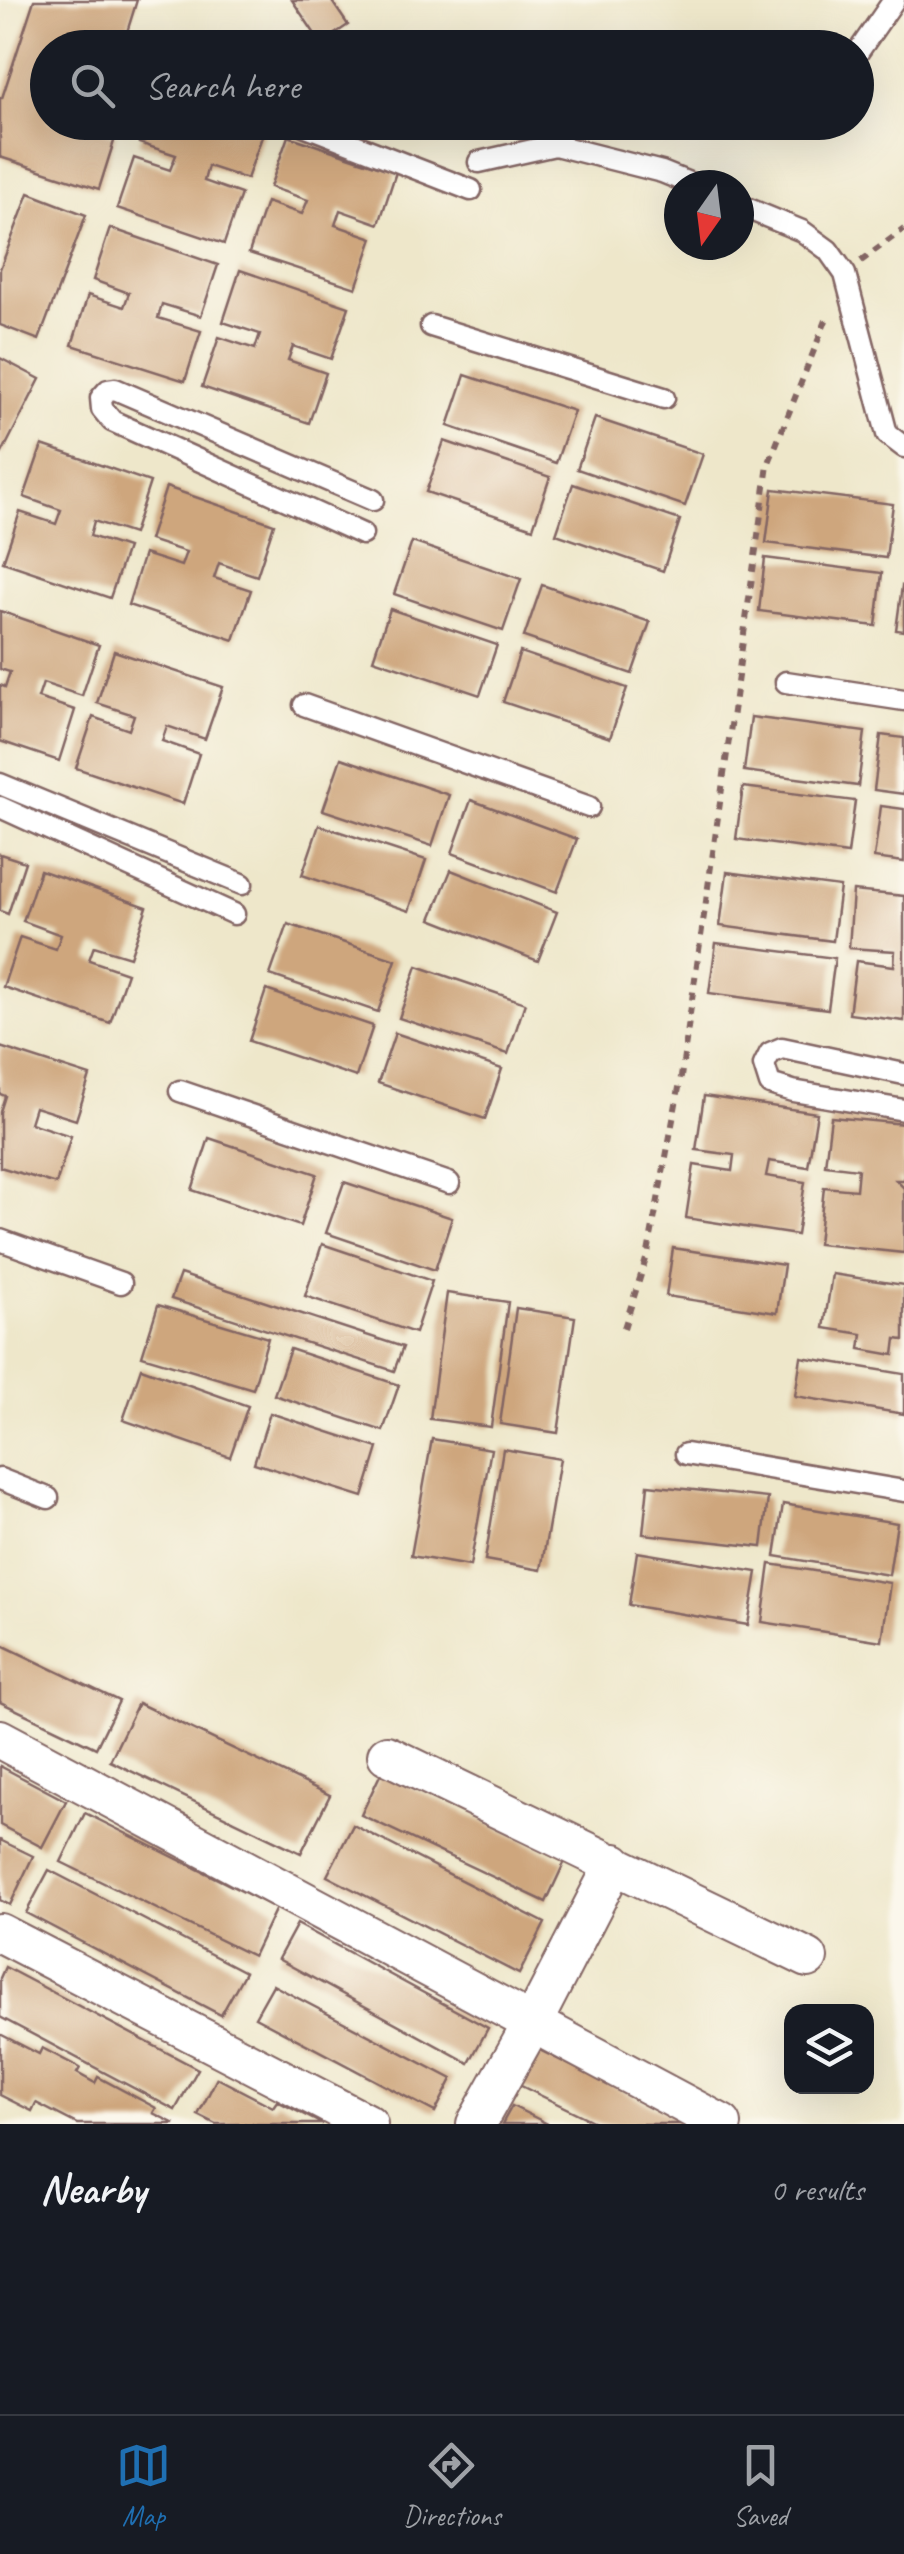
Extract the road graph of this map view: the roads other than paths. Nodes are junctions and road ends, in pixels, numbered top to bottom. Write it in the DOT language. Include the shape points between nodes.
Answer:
graph roads {
  1 [pos="894,0"];
  2 [pos="873,30"];
  3 [pos="342,140"];
  4 [pos="478,162"];
  5 [pos="664,173"];
  6 [pos="471,190"];
  7 [pos="754,211"];
  8 [pos="431,326"];
  9 [pos="664,398"];
  10 [pos="904,446"];
  11 [pos="373,500"];
  12 [pos="362,534"];
  13 [pos="786,682"];
  14 [pos="904,700"];
  15 [pos="304,705"];
  16 [pos="0,784"];
  17 [pos="0,807"];
  18 [pos="590,807"];
  19 [pos="242,884"];
  20 [pos="234,914"];
  21 [pos="904,1074"];
  22 [pos="180,1091"];
  23 [pos="904,1110"];
  24 [pos="449,1183"];
  25 [pos="0,1240"];
  26 [pos="120,1283"];
  27 [pos="686,1454"];
  28 [pos="0,1478"];
  29 [pos="904,1491"];
  30 [pos="48,1498"];
  31 [pos="0,1739"];
  32 [pos="387,1755"];
  33 [pos="615,1863"];
  34 [pos="0,1933"];
  35 [pos="808,1958"];
  36 [pos="534,2022"];
  37 [pos="368,2124"];
  38 [pos="476,2124"];
  39 [pos="722,2124"];
  1 -- 2 [label="lane"];
  3 -- 6 [label="lane"];
  4 -- 5 [label="lane" via="555,145"];
  7 -- 10 [label="lane" via="828,250 845,274 887,434"];
  8 -- 9 [label="lane"];
  11 -- 12 [label="lane" via="115,389 101,398 112,421"];
  13 -- 14 [label="lane"];
  15 -- 18 [label="lane"];
  16 -- 19 [label="lane"];
  17 -- 20 [label="lane"];
  21 -- 23 [label="lane" via="782,1048 764,1064 770,1084"];
  22 -- 24 [label="lane"];
  25 -- 26 [label="lane"];
  27 -- 29 [label="lane"];
  28 -- 30 [label="lane"];
  31 -- 36 [label="street"];
  32 -- 33 [label="street"];
  33 -- 35 [label="street"];
  33 -- 36 [label="street"];
  34 -- 37 [label="street"];
  36 -- 38 [label="street"];
  36 -- 39 [label="street"];
}
